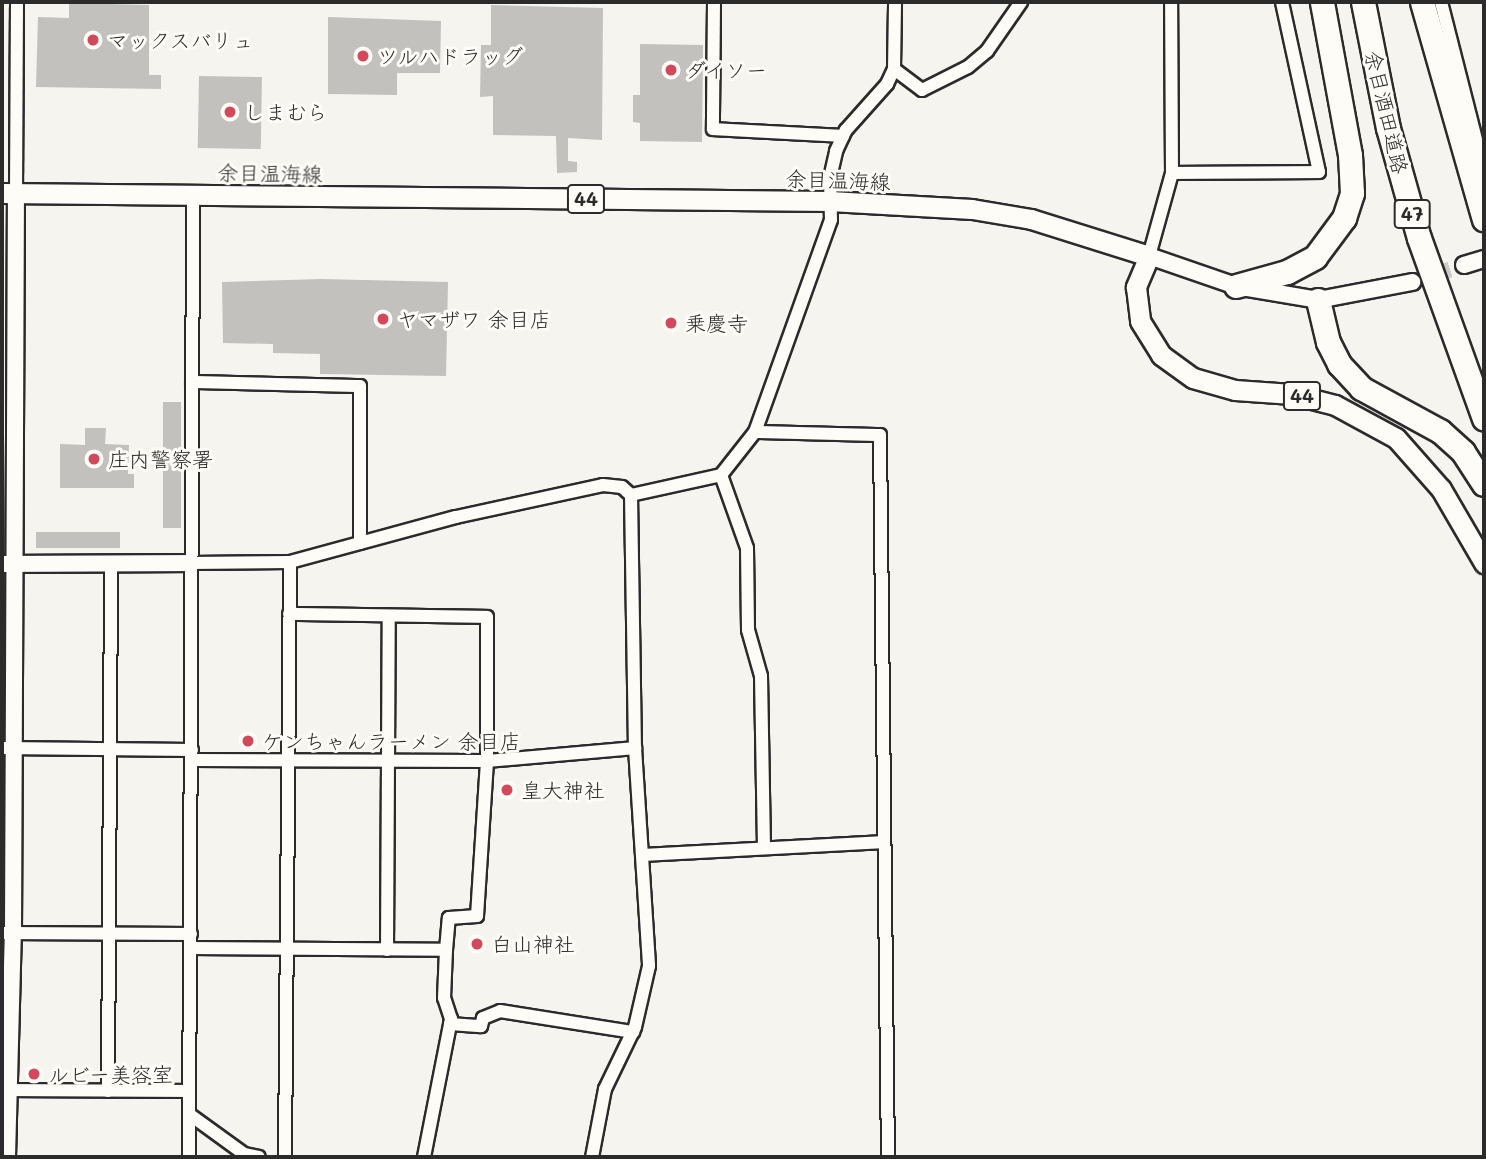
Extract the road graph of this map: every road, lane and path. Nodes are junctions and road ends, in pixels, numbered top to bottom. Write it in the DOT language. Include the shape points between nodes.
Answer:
graph roads {
  1 [pos="17,2"];
  2 [pos="714,2"];
  3 [pos="895,2"];
  4 [pos="1021,2"];
  5 [pos="1171,2"];
  6 [pos="1282,2"];
  7 [pos="1322,2"];
  8 [pos="1363,2"];
  9 [pos="1377,2"];
  10 [pos="1422,2"];
  11 [pos="1441,2"];
  12 [pos="894,69"];
  13 [pos="844,136"];
  14 [pos="1484,171"];
  15 [pos="1172,173"];
  16 [pos="9,193"];
  17 [pos="193,195"];
  18 [pos="830,201"];
  19 [pos="1484,219"];
  20 [pos="1149,256"];
  21 [pos="1484,259"];
  22 [pos="1464,265"];
  23 [pos="1412,282"];
  24 [pos="1236,286"];
  25 [pos="1318,300"];
  26 [pos="192,382"];
  27 [pos="1484,383"];
  28 [pos="1484,419"];
  29 [pos="755,432"];
  30 [pos="721,475"];
  31 [pos="1484,484"];
  32 [pos="631,495"];
  33 [pos="360,543"];
  34 [pos="290,562"];
  35 [pos="190,563"];
  36 [pos="1484,563"];
  37 [pos="8,564"];
  38 [pos="111,564"];
  39 [pos="289,614"];
  40 [pos="389,615"];
  41 [pos="8,748"];
  42 [pos="635,748"];
  43 [pos="111,749"];
  44 [pos="192,755"];
  45 [pos="487,761"];
  46 [pos="287,762"];
  47 [pos="388,762"];
  48 [pos="884,842"];
  49 [pos="764,848"];
  50 [pos="644,855"];
  51 [pos="7,933"];
  52 [pos="107,933"];
  53 [pos="191,934"];
  54 [pos="190,948"];
  55 [pos="387,950"];
  56 [pos="446,950"];
  57 [pos="287,951"];
  58 [pos="450,1024"];
  59 [pos="633,1032"];
  60 [pos="7,1090"];
  61 [pos="108,1091"];
  62 [pos="189,1091"];
  63 [pos="189,1114"];
  64 [pos="7,1157"];
  65 [pos="189,1157"];
  66 [pos="259,1157"];
  67 [pos="285,1157"];
  68 [pos="424,1157"];
  69 [pos="592,1157"];
  70 [pos="888,1157"];
  1 -- 16 [label="street"];
  2 -- 13 [label="street" via="713,129"];
  3 -- 12 [label="street"];
  4 -- 12 [label="street" via="987,51 968,67 922,90"];
  5 -- 15 [label="street"];
  6 -- 15 [label="street" via="1319,172"];
  7 -- 24 [label="highway" via="1350,155 1348,206 1332,239 1315,257 1287,272"];
  8 -- 28 [label="highway, 余目酒田道路 / 47" via="1388,128 1419,238"];
  9 -- 27 [label="highway, 余目酒田道路 / 47" via="1401,126"];
  10 -- 19 [label="highway"];
  11 -- 14 [label="street"];
  12 -- 13 [label="street"];
  13 -- 18 [label="street" via="830,178"];
  15 -- 20 [label="street"];
  16 -- 17 [label="main road, 余目温海線 / 44"];
  16 -- 37 [label="street"];
  17 -- 18 [label="main road, 余目温海線 / 44"];
  17 -- 26 [label="street"];
  18 -- 20 [label="main road, 余目温海線 / 44" via="972,209 1031,219"];
  18 -- 29 [label="street" via="831,220"];
  20 -- 24 [label="street"];
  20 -- 36 [label="main road, 44" via="1136,287 1140,321 1161,355 1193,378 1235,390 1292,394 1370,420 1420,462 1461,519"];
  21 -- 22 [label="street"];
  23 -- 25 [label="street"];
  24 -- 25 [label="street"];
  25 -- 31 [label="highway" via="1339,364 1361,388 1440,431 1463,452"];
  26 -- 33 [label="street" via="360,386"];
  26 -- 35 [label="street"];
  29 -- 30 [label="street"];
  29 -- 48 [label="street" via="880,435"];
  30 -- 32 [label="street"];
  30 -- 49 [label="street" via="747,548 748,630 761,676"];
  32 -- 33 [label="street" via="622,486 603,485"];
  32 -- 42 [label="street"];
  33 -- 34 [label="street"];
  34 -- 35 [label="street"];
  34 -- 39 [label="street"];
  35 -- 38 [label="street"];
  35 -- 44 [label="street"];
  37 -- 38 [label="street"];
  37 -- 41 [label="street"];
  38 -- 43 [label="street"];
  39 -- 40 [label="street"];
  39 -- 46 [label="street"];
  40 -- 45 [label="street" via="487,617"];
  40 -- 47 [label="street"];
  41 -- 43 [label="street"];
  41 -- 51 [label="street"];
  42 -- 45 [label="street"];
  42 -- 50 [label="street"];
  43 -- 44 [label="street"];
  43 -- 52 [label="street"];
  44 -- 46 [label="street"];
  44 -- 53 [label="street"];
  45 -- 47 [label="street"];
  45 -- 56 [label="street" via="477,916 449,918"];
  46 -- 47 [label="street"];
  46 -- 57 [label="street"];
  47 -- 55 [label="street"];
  48 -- 49 [label="street"];
  48 -- 70 [label="street"];
  49 -- 50 [label="street"];
  50 -- 59 [label="street" via="649,966"];
  51 -- 52 [label="street"];
  51 -- 60 [label="street"];
  52 -- 53 [label="street"];
  52 -- 61 [label="street"];
  53 -- 54 [label="street"];
  54 -- 57 [label="street"];
  54 -- 62 [label="street"];
  55 -- 56 [label="street"];
  55 -- 57 [label="street"];
  56 -- 58 [label="street" via="444,998"];
  57 -- 67 [label="street"];
  58 -- 59 [label="street" via="481,1026 484,1018 500,1011"];
  58 -- 68 [label="street"];
  59 -- 69 [label="street" via="605,1089"];
  60 -- 61 [label="street"];
  60 -- 64 [label="street"];
  61 -- 62 [label="street"];
  62 -- 63 [label="street"];
  63 -- 65 [label="street"];
  63 -- 66 [label="street" via="244,1154"];
}
